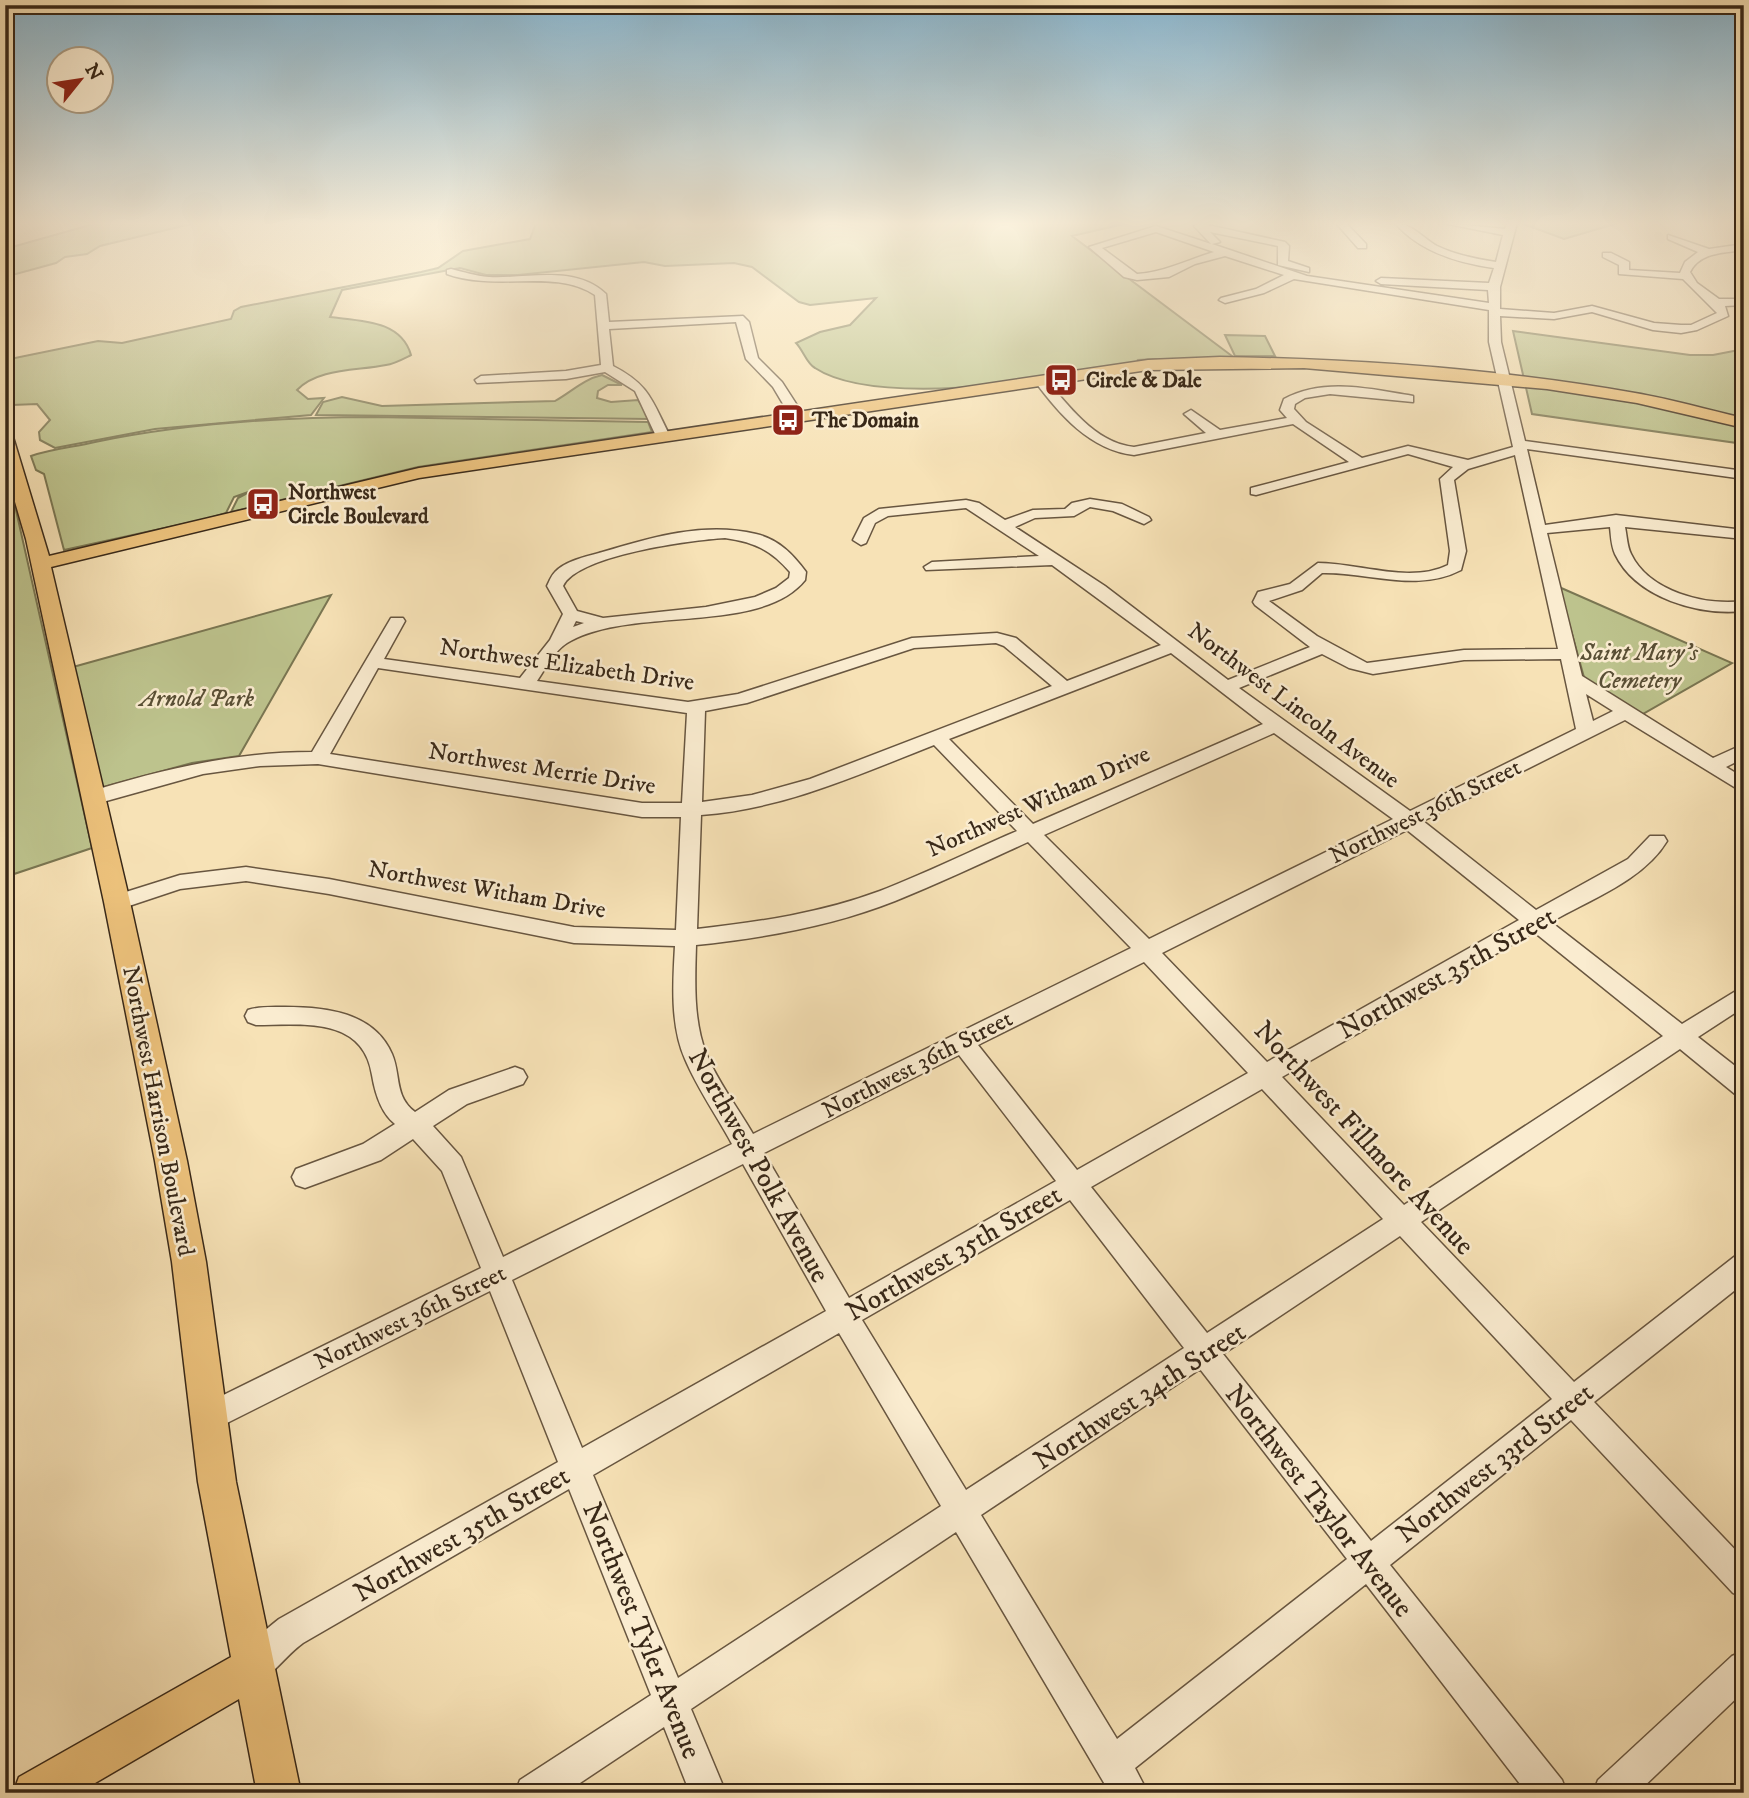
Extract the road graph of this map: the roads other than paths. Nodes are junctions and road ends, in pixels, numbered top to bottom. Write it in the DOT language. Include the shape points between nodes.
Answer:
graph roads {
  1 [pos="602,307"];
  2 [pos="740,307"];
  3 [pos="1479,307"];
  4 [pos="1720,307"];
  5 [pos="1493,309"];
  6 [pos="739,318"];
  7 [pos="605,326"];
  8 [pos="607,368"];
  9 [pos="481,380"];
  10 [pos="1040,380"];
  11 [pos="1503,380"];
  12 [pos="1408,399"];
  13 [pos="1191,414"];
  14 [pos="797,416"];
  15 [pos="1295,420"];
  16 [pos="1744,423"];
  17 [pos="1217,435"];
  18 [pos="663,436"];
  19 [pos="5,437"];
  20 [pos="1520,446"];
  21 [pos="1360,463"];
  22 [pos="1464,465"];
  23 [pos="1744,475"];
  24 [pos="1256,491"];
  25 [pos="1616,519"];
  26 [pos="1144,520"];
  27 [pos="1003,526"];
  28 [pos="1541,530"];
  29 [pos="1744,535"];
  30 [pos="861,540"];
  31 [pos="1056,560"];
  32 [pos="40,564"];
  33 [pos="932,567"];
  34 [pos="1744,606"];
  35 [pos="571,614"];
  36 [pos="397,621"];
  37 [pos="601,623"];
  38 [pos="558,640"];
  39 [pos="1173,646"];
  40 [pos="1324,647"];
  41 [pos="1568,654"];
  42 [pos="371,662"];
  43 [pos="1576,680"];
  44 [pos="526,683"];
  45 [pos="1226,687"];
  46 [pos="1065,688"];
  47 [pos="696,708"];
  48 [pos="1626,712"];
  49 [pos="1276,725"];
  50 [pos="1586,731"];
  51 [pos="937,738"];
  52 [pos="1744,750"];
  53 [pos="317,758"];
  54 [pos="1712,767"];
  55 [pos="1744,787"];
  56 [pos="92,798"];
  57 [pos="691,811"];
  58 [pos="1408,820"];
  59 [pos="1029,833"];
  60 [pos="1657,841"];
  61 [pos="117,902"];
  62 [pos="1535,921"];
  63 [pos="686,937"];
  64 [pos="1146,950"];
  65 [pos="1744,995"];
  66 [pos="256,1016"];
  67 [pos="1681,1036"];
  68 [pos="962,1042"];
  69 [pos="1263,1075"];
  70 [pos="515,1077"];
  71 [pos="1744,1087"];
  72 [pos="411,1125"];
  73 [pos="747,1149"];
  74 [pos="305,1177"];
  75 [pos="1073,1183"];
  76 [pos="1402,1222"];
  77 [pos="1744,1266"];
  78 [pos="498,1273"];
  79 [pos="844,1314"];
  80 [pos="1204,1353"];
  81 [pos="1572,1401"];
  82 [pos="209,1417"];
  83 [pos="578,1466"];
  84 [pos="962,1511"];
  85 [pos="1367,1562"];
  86 [pos="1744,1582"];
  87 [pos="253,1668"];
  88 [pos="1744,1668"];
  89 [pos="671,1702"];
  90 [pos="1113,1764"];
  91 [pos="35,1793"];
  92 [pos="279,1793"];
  93 [pos="533,1793"];
  94 [pos="708,1793"];
  95 [pos="1130,1793"];
  96 [pos="1549,1793"];
  97 [pos="1611,1793"];
  1 -- 7 [label="street"];
  2 -- 6 [label="street"];
  3 -- 5 [label="street"];
  4 -- 5 [label="street" via="1722,317 1686,329 1653,326 1592,309 1536,316"];
  5 -- 11 [label="street"];
  6 -- 7 [label="street"];
  6 -- 14 [label="street" via="752,359 778,385"];
  7 -- 8 [label="street"];
  8 -- 9 [label="street"];
  8 -- 18 [label="street" via="644,391"];
  10 -- 11 [label="main road" via="1148,365 1254,361"];
  10 -- 14 [label="main road"];
  10 -- 17 [label="street" via="1099,441 1114,449 1134,451"];
  11 -- 16 [label="main road" via="1608,393"];
  11 -- 20 [label="street"];
  12 -- 15 [label="street" via="1355,391 1308,393 1287,405"];
  13 -- 17 [label="street"];
  14 -- 18 [label="main road"];
  15 -- 17 [label="street"];
  15 -- 21 [label="street"];
  18 -- 32 [label="main road" via="419,473"];
  19 -- 32 [label="main road, Northwest Harrison Boulevard"];
  20 -- 22 [label="street"];
  20 -- 23 [label="street"];
  20 -- 28 [label="street"];
  21 -- 22 [label="street" via="1419,450"];
  21 -- 24 [label="street"];
  22 -- 40 [label="street" via="1447,479 1457,538 1455,567 1440,575 1416,576 1318,569 1296,587 1262,597 1263,605"];
  25 -- 28 [label="street"];
  25 -- 29 [label="street"];
  25 -- 34 [label="street" via="1622,553 1644,578 1695,603"];
  26 -- 27 [label="street" via="1117,507 1090,503 1069,513 1033,514"];
  27 -- 30 [label="street, Northwest Lincoln Avenue" via="971,505 884,512 869,522"];
  27 -- 31 [label="street, Northwest Lincoln Avenue"];
  28 -- 41 [label="street"];
  31 -- 33 [label="street"];
  31 -- 39 [label="street, Northwest Lincoln Avenue"];
  32 -- 56 [label="main road, Northwest Harrison Boulevard"];
  35 -- 37 [label="street"];
  35 -- 37 [label="street" via="555,586 561,574 675,537 710,532 750,537 779,551 798,572 797,580 785,590 738,606"];
  35 -- 38 [label="street"];
  36 -- 42 [label="street"];
  37 -- 38 [label="street"];
  38 -- 44 [label="street"];
  39 -- 45 [label="street, Northwest Lincoln Avenue"];
  39 -- 46 [label="street, Northwest Merrie Drive"];
  40 -- 41 [label="street" via="1345,661 1370,668 1425,658 1506,652"];
  40 -- 45 [label="street"];
  41 -- 43 [label="street"];
  42 -- 44 [label="street, Northwest Elizabeth Drive"];
  42 -- 53 [label="street"];
  43 -- 48 [label="street"];
  43 -- 50 [label="street"];
  44 -- 47 [label="street, Northwest Elizabeth Drive"];
  45 -- 49 [label="street, Northwest Lincoln Avenue"];
  46 -- 47 [label="street, Northwest Elizabeth Drive" via="1010,642 997,638 912,643 741,699"];
  46 -- 51 [label="street, Northwest Merrie Drive"];
  47 -- 57 [label="street, Northwest Polk Avenue"];
  48 -- 50 [label="street, Northwest 36th Street"];
  48 -- 54 [label="street"];
  49 -- 58 [label="street, Northwest Lincoln Avenue"];
  49 -- 59 [label="street, Northwest Witham Drive"];
  50 -- 58 [label="street, Northwest 36th Street"];
  51 -- 57 [label="street, Northwest Merrie Drive" via="775,798"];
  51 -- 59 [label="street, Northwest Fillmore Avenue"];
  52 -- 54 [label="street"];
  53 -- 56 [label="street, Northwest Merrie Drive" via="208,766"];
  53 -- 57 [label="street, Northwest Merrie Drive" via="642,810"];
  54 -- 55 [label="street"];
  56 -- 61 [label="main road, Northwest Harrison Boulevard"];
  57 -- 63 [label="street, Northwest Polk Avenue"];
  58 -- 62 [label="street, Northwest Lincoln Avenue"];
  58 -- 64 [label="street, Northwest 36th Street"];
  59 -- 63 [label="street, Northwest Witham Drive" via="866,903 775,926"];
  59 -- 64 [label="street, Northwest Fillmore Avenue"];
  60 -- 62 [label="street, Northwest 35th Street" via="1635,864"];
  61 -- 63 [label="street, Northwest Witham Drive" via="177,881 246,874 573,934"];
  61 -- 82 [label="main road, Northwest Harrison Boulevard" via="189,1262"];
  62 -- 67 [label="street, Northwest Lincoln Avenue"];
  62 -- 69 [label="street, Northwest 35th Street"];
  63 -- 73 [label="street, Northwest Polk Avenue" via="685,1008 692,1047"];
  64 -- 68 [label="street, Northwest 36th Street"];
  64 -- 69 [label="street, Northwest Fillmore Avenue"];
  65 -- 67 [label="street, Northwest 34th Street"];
  66 -- 72 [label="street" via="325,1016 364,1033 381,1056 391,1102"];
  67 -- 71 [label="street, Northwest Lincoln Avenue"];
  67 -- 76 [label="street, Northwest 34th Street"];
  68 -- 73 [label="street, Northwest 36th Street"];
  68 -- 75 [label="street, Northwest Taylor Avenue"];
  69 -- 75 [label="street, Northwest 35th Street"];
  69 -- 76 [label="street, Northwest Fillmore Avenue"];
  70 -- 72 [label="street" via="458,1097"];
  72 -- 74 [label="street" via="372,1153"];
  72 -- 78 [label="street, Northwest Tyler Avenue" via="434,1142 452,1165"];
  73 -- 78 [label="street, Northwest 36th Street"];
  73 -- 79 [label="street, Northwest Polk Avenue"];
  75 -- 79 [label="street, Northwest 35th Street"];
  75 -- 80 [label="street, Northwest Taylor Avenue"];
  76 -- 80 [label="street, Northwest 34th Street"];
  76 -- 81 [label="street, Northwest Fillmore Avenue"];
  77 -- 81 [label="street, Northwest 33rd Street"];
  78 -- 82 [label="street, Northwest 36th Street"];
  78 -- 83 [label="street, Northwest Tyler Avenue"];
  79 -- 83 [label="street, Northwest 35th Street"];
  79 -- 84 [label="street, Northwest Polk Avenue"];
  80 -- 84 [label="street, Northwest 34th Street"];
  80 -- 85 [label="street, Northwest Taylor Avenue"];
  81 -- 85 [label="street, Northwest 33rd Street"];
  81 -- 86 [label="street, Northwest Fillmore Avenue"];
  82 -- 87 [label="main road, Northwest Harrison Boulevard"];
  83 -- 87 [label="street, Northwest 35th Street" via="291,1631"];
  83 -- 89 [label="street, Northwest Tyler Avenue"];
  84 -- 89 [label="street, Northwest 34th Street"];
  84 -- 90 [label="street, Northwest Polk Avenue"];
  85 -- 90 [label="street, Northwest 33rd Street"];
  85 -- 96 [label="street, Northwest Taylor Avenue"];
  87 -- 91 [label="main road"];
  87 -- 92 [label="main road, Northwest Harrison Boulevard"];
  88 -- 97 [label="street"];
  89 -- 93 [label="street, Northwest 34th Street"];
  89 -- 94 [label="street, Northwest Tyler Avenue"];
  90 -- 95 [label="street, Northwest Polk Avenue"];
}
